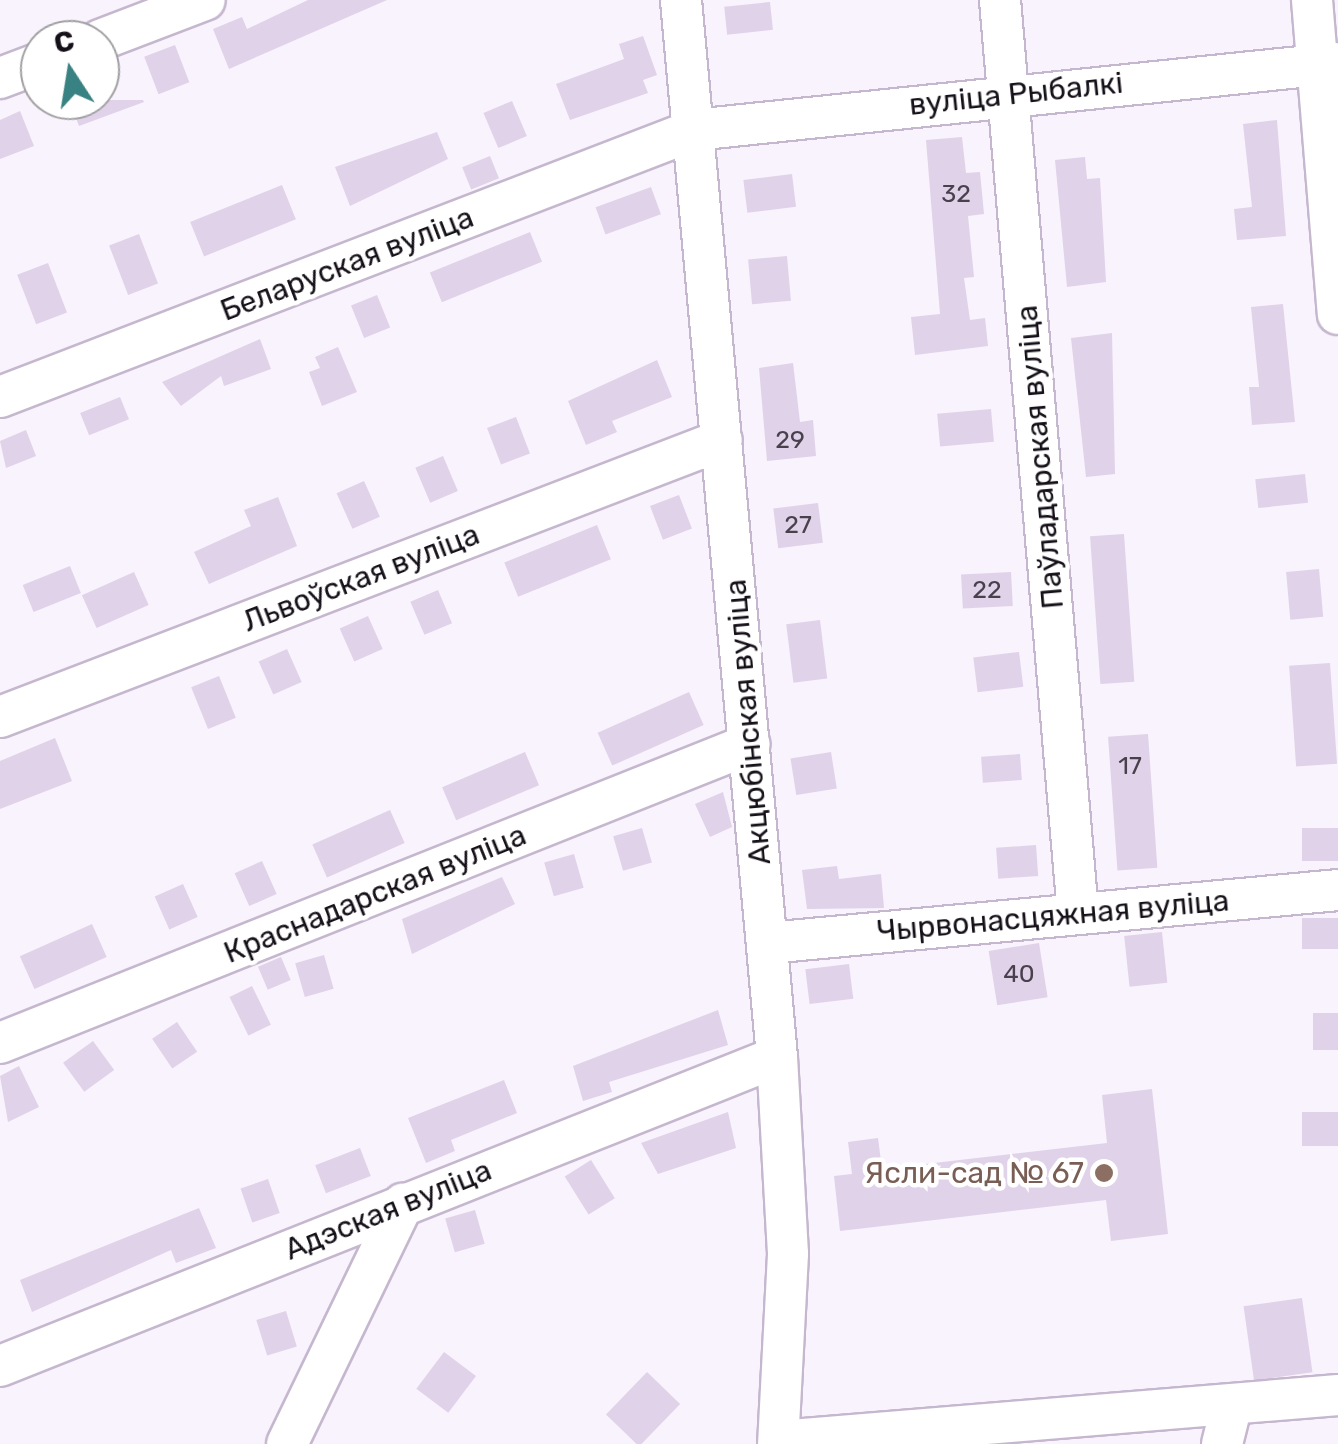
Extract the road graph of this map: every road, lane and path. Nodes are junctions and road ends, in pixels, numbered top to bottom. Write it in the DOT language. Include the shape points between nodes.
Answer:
graph roads {
  1 [pos="205,0"];
  2 [pos="681,0"];
  3 [pos="1000,0"];
  4 [pos="1312,0"];
  5 [pos="120,32"];
  6 [pos="1328,64"];
  7 [pos="1009,94"];
  8 [pos="694,130"];
  9 [pos="1338,314"];
  10 [pos="0,398"];
  11 [pos="722,440"];
  12 [pos="0,717"];
  13 [pos="750,744"];
  14 [pos="1338,890"];
  15 [pos="1078,914"];
  16 [pos="768,943"];
  17 [pos="0,1043"];
  18 [pos="777,1057"];
  19 [pos="403,1204"];
  20 [pos="0,1366"];
  21 [pos="1338,1395"];
  22 [pos="1232,1404"];
  23 [pos="778,1443"];
  24 [pos="287,1444"];
  25 [pos="1222,1444"];
  1 -- 5 [label="street"];
  2 -- 8 [label="street, Акцюбінская вуліца"];
  3 -- 7 [label="street, Паўладарская вуліца"];
  4 -- 6 [label="street"];
  6 -- 7 [label="street, вуліца Рыбалкі"];
  6 -- 9 [label="street"];
  7 -- 8 [label="street, вуліца Рыбалкі"];
  7 -- 15 [label="street, Паўладарская вуліца"];
  8 -- 10 [label="street, Беларуская вуліца"];
  8 -- 11 [label="street, Акцюбінская вуліца"];
  11 -- 12 [label="street, Львоўская вуліца"];
  11 -- 13 [label="street, Акцюбінская вуліца"];
  13 -- 16 [label="street, Акцюбінская вуліца"];
  13 -- 17 [label="street, Краснадарская вуліца"];
  14 -- 15 [label="street, Чырвонасцяжная вуліца"];
  15 -- 16 [label="street, Чырвонасцяжная вуліца"];
  16 -- 18 [label="street, Акцюбінская вуліца"];
  18 -- 19 [label="street, Адэская вуліца"];
  18 -- 23 [label="street, Акцюбінская вуліца" via="788,1254"];
  19 -- 20 [label="street, Адэская вуліца"];
  19 -- 24 [label="street"];
  21 -- 22 [label="street"];
  22 -- 23 [label="street"];
  22 -- 25 [label="street"];
}
